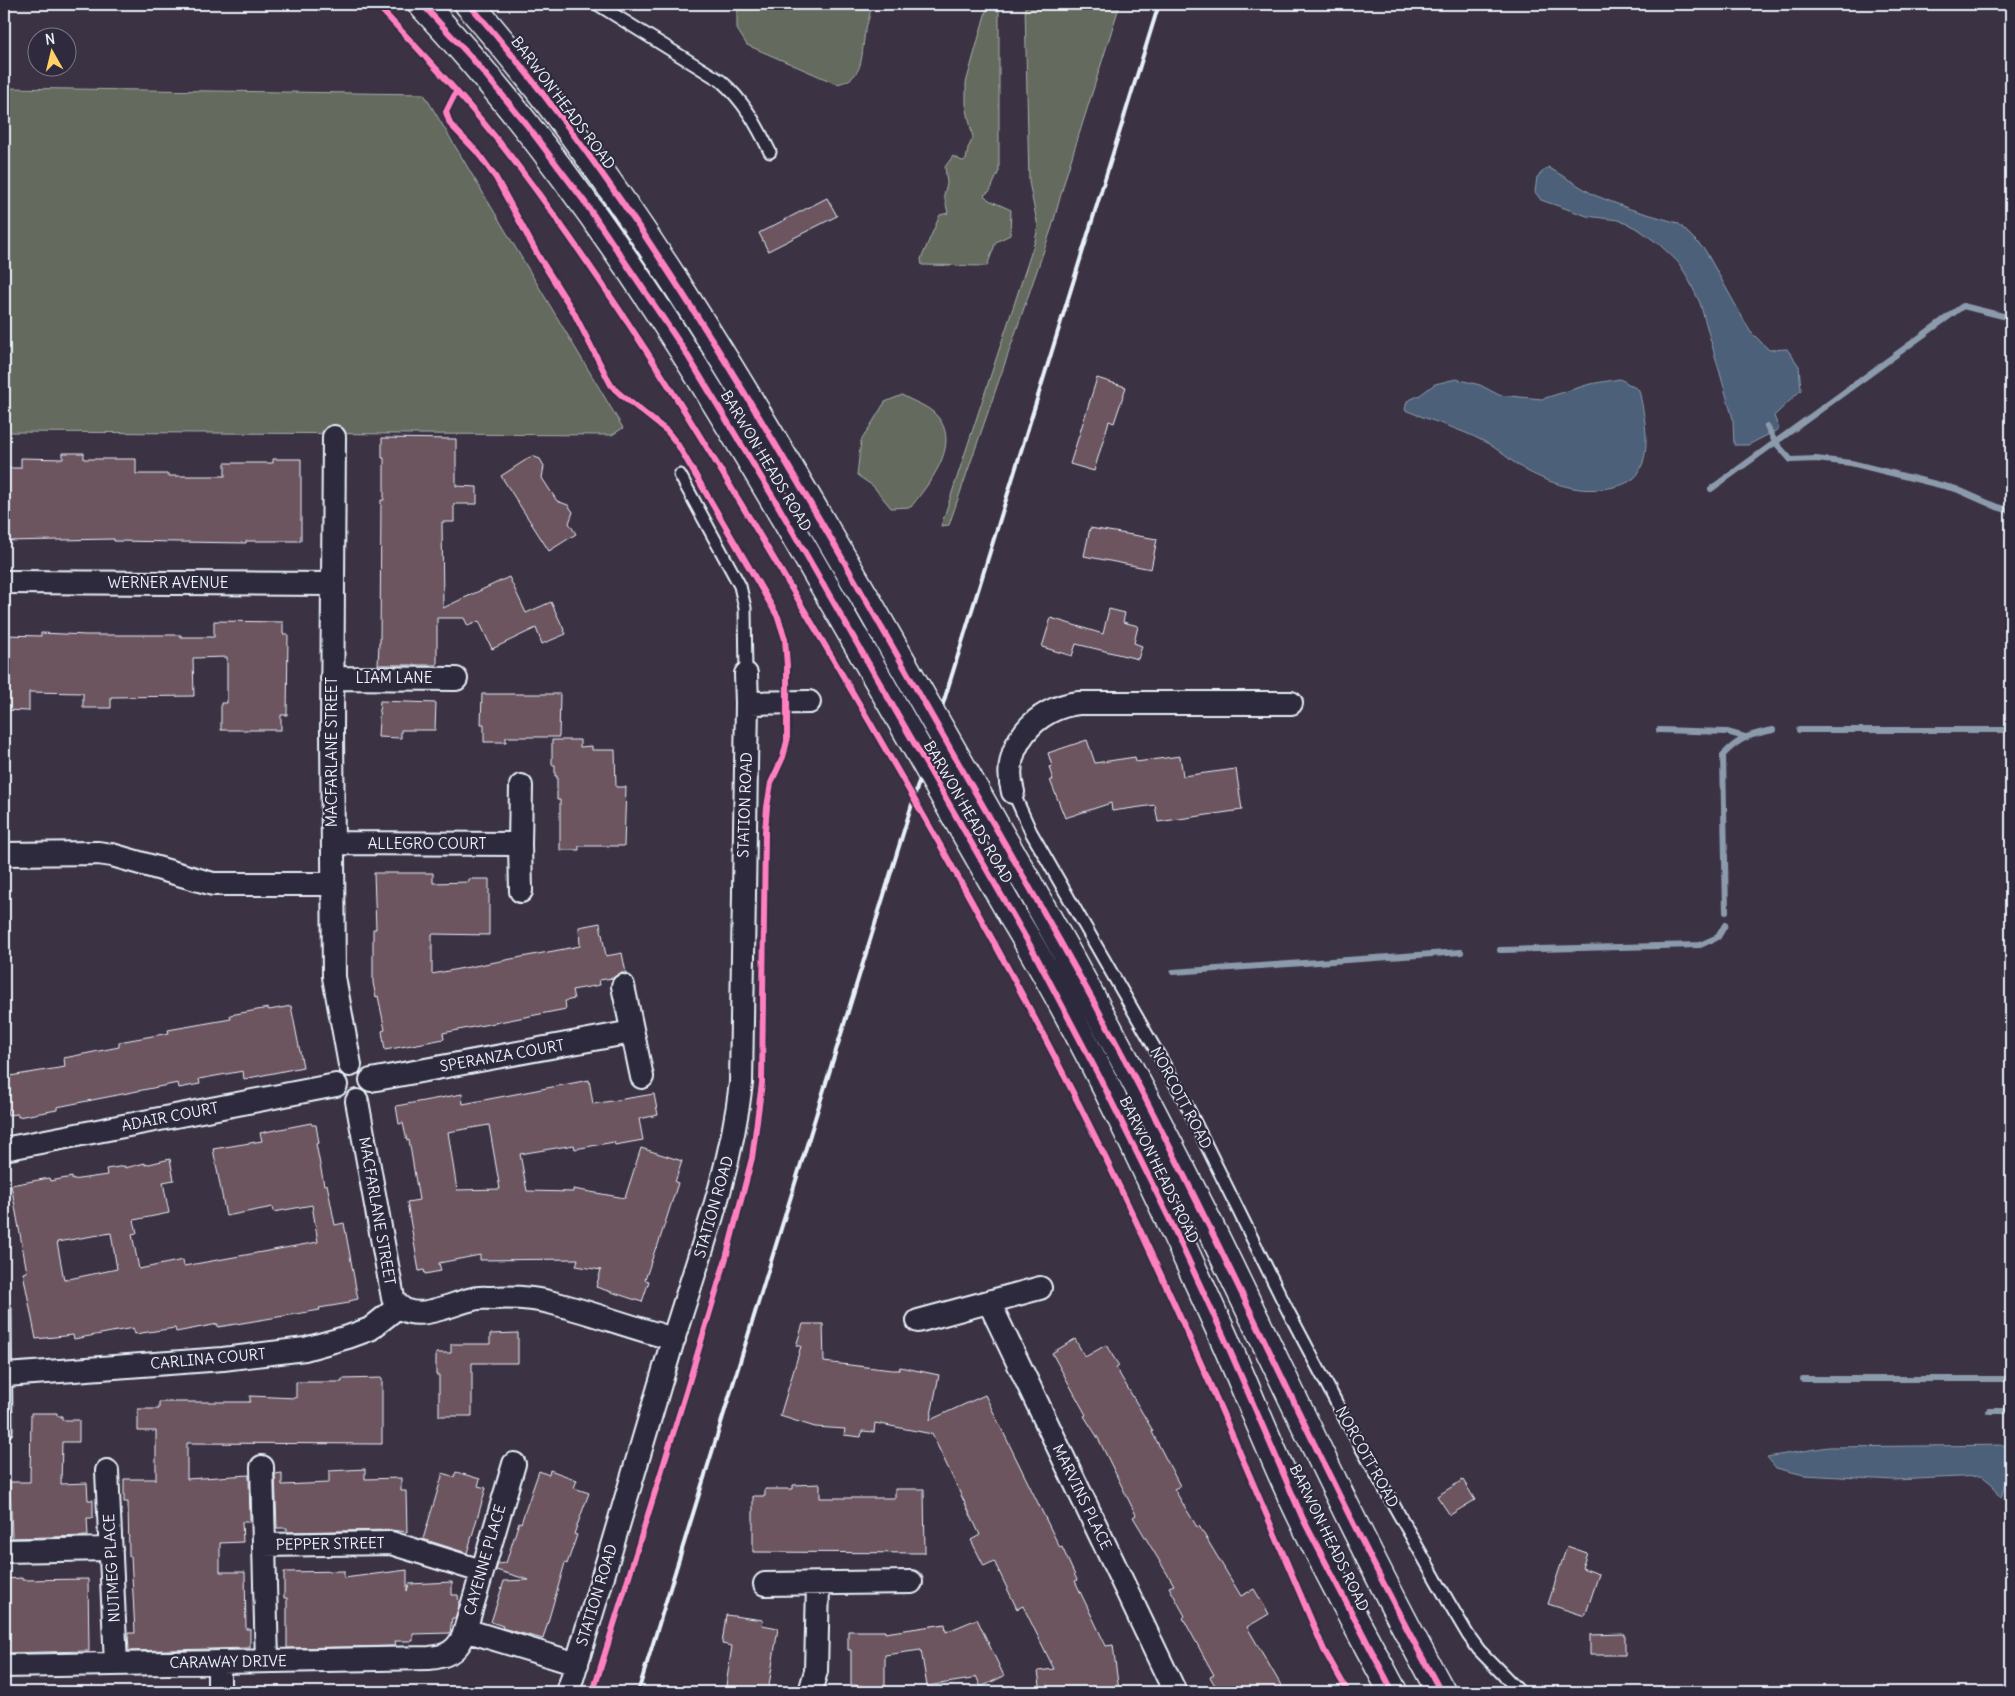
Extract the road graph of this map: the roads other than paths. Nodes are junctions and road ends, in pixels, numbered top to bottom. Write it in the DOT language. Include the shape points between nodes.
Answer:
graph roads {
  1 [pos="422,4"];
  2 [pos="468,4"];
  3 [pos="597,4"];
  4 [pos="770,152"];
  5 [pos="334,437"];
  6 [pos="680,475"];
  7 [pos="4,582"];
  8 [pos="333,584"];
  9 [pos="746,674"];
  10 [pos="332,678"];
  11 [pos="456,679"];
  12 [pos="809,702"];
  13 [pos="747,703"];
  14 [pos="1291,703"];
  15 [pos="521,786"];
  16 [pos="1013,792"];
  17 [pos="333,843"];
  18 [pos="520,844"];
  19 [pos="4,854"];
  20 [pos="333,884"];
  21 [pos="521,891"];
  22 [pos="623,986"];
  23 [pos="632,1032"];
  24 [pos="350,1066"];
  25 [pos="642,1077"];
  26 [pos="372,1080"];
  27 [pos="336,1085"];
  28 [pos="357,1101"];
  29 [pos="4,1149"];
  30 [pos="1040,1288"];
  31 [pos="988,1302"];
  32 [pos="399,1306"];
  33 [pos="5,1309"];
  34 [pos="918,1321"];
  35 [pos="674,1339"];
  36 [pos="6,1375"];
  37 [pos="6,1432"];
  38 [pos="514,1464"];
  39 [pos="262,1467"];
  40 [pos="107,1471"];
  41 [pos="264,1545"];
  42 [pos="110,1549"];
  43 [pos="4,1551"];
  44 [pos="481,1571"];
  45 [pos="911,1582"];
  46 [pos="765,1584"];
  47 [pos="818,1584"];
  48 [pos="465,1630"];
  49 [pos="451,1652"];
  50 [pos="267,1661"];
  51 [pos="219,1662"];
  52 [pos="116,1664"];
  53 [pos="577,1664"];
  54 [pos="4,1666"];
  55 [pos="219,1692"];
  56 [pos="568,1692"];
  57 [pos="810,1692"];
  58 [pos="1175,1692"];
  59 [pos="1394,1692"];
  60 [pos="1441,1692"];
  61 [pos="1520,1692"];
  1 -- 59 [label="main road, BARWON HEADS ROAD, bridge" via="526,124 628,266 683,348 855,639 1035,954 1100,1076 1196,1278 1303,1519"];
  2 -- 60 [label="main road, BARWON HEADS ROAD, bridge" via="562,121 651,242 744,390 867,601 1129,1067 1349,1517"];
  3 -- 4 [label="lane" via="722,81 747,109"];
  5 -- 8 [label="street, MACFARLANE STREET"];
  6 -- 9 [label="lane, STATION ROAD" via="740,586 745,608"];
  7 -- 8 [label="street, WERNER AVENUE"];
  8 -- 10 [label="street, MACFARLANE STREET"];
  9 -- 13 [label="street, STATION ROAD"];
  10 -- 11 [label="street, LIAM LANE"];
  10 -- 17 [label="street, MACFARLANE STREET"];
  12 -- 13 [label="street"];
  13 -- 35 [label="street, STATION ROAD" via="738,1103 727,1163"];
  14 -- 16 [label="street, NORCOTT ROAD" via="1080,704 1058,708 1031,724 1018,741 1010,773"];
  15 -- 18 [label="street"];
  16 -- 61 [label="lane, NORCOTT ROAD" via="1031,832 1181,1094 1350,1428 1468,1635"];
  17 -- 18 [label="street, ALLEGRO COURT"];
  17 -- 20 [label="street, MACFARLANE STREET"];
  18 -- 21 [label="street"];
  19 -- 20 [label="street" via="112,855 213,884"];
  20 -- 24 [label="street, MACFARLANE STREET" via="334,977"];
  22 -- 23 [label="street"];
  23 -- 25 [label="street"];
  23 -- 26 [label="street, SPERANZA COURT"];
  24 -- 26 [label="street" via="362,1067"];
  24 -- 27 [label="street" via="339,1072"];
  26 -- 28 [label="street" via="368,1094"];
  27 -- 28 [label="street" via="341,1096"];
  27 -- 29 [label="street, ADAIR COURT"];
  28 -- 32 [label="street, MACFARLANE STREET" via="392,1298"];
  30 -- 31 [label="street"];
  31 -- 34 [label="street"];
  31 -- 58 [label="street, MARVINS PLACE"];
  32 -- 35 [label="street" via="417,1313 474,1298 551,1302"];
  32 -- 36 [label="street, CARLINA COURT" via="370,1329 305,1349 223,1359"];
  33 -- 36 [label="lane"];
  35 -- 53 [label="street, STATION ROAD"];
  36 -- 37 [label="lane"];
  38 -- 44 [label="street, CAYENNE PLACE"];
  39 -- 41 [label="street"];
  40 -- 42 [label="street, NUTMEG PLACE"];
  41 -- 44 [label="street, PEPPER STREET" via="391,1543"];
  41 -- 50 [label="street"];
  42 -- 43 [label="street"];
  42 -- 52 [label="street, NUTMEG PLACE"];
  44 -- 48 [label="street, CAYENNE PLACE"];
  45 -- 47 [label="street"];
  46 -- 47 [label="street"];
  47 -- 57 [label="street" via="816,1671"];
  48 -- 49 [label="street, CAYENNE PLACE"];
  48 -- 53 [label="street"];
  49 -- 50 [label="street, CARAWAY DRIVE" via="429,1658"];
  50 -- 51 [label="street, CARAWAY DRIVE"];
  51 -- 52 [label="street, CARAWAY DRIVE"];
  51 -- 55 [label="street"];
  52 -- 54 [label="street, CARAWAY DRIVE"];
  53 -- 56 [label="street, STATION ROAD"];
}
